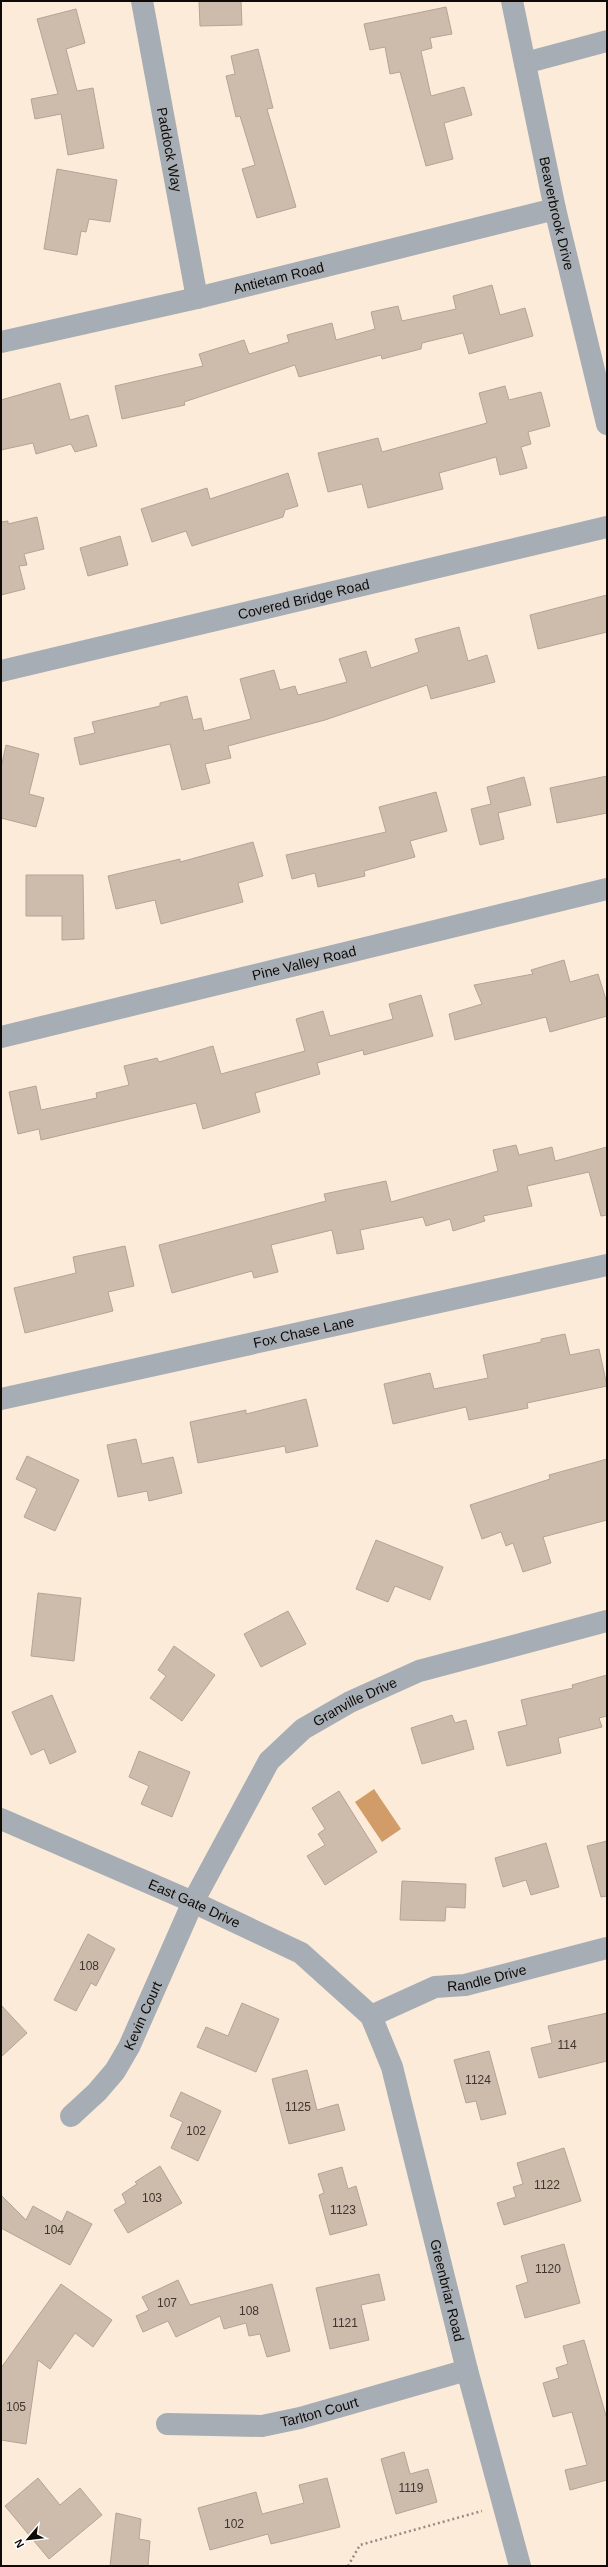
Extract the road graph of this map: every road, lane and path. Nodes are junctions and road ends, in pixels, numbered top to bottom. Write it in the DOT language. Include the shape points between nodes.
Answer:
graph roads {
  1 [pos="142,1"];
  2 [pos="512,1"];
  3 [pos="607,41"];
  4 [pos="525,63"];
  5 [pos="555,209"];
  6 [pos="197,298"];
  7 [pos="1,342"];
  8 [pos="607,424"];
  9 [pos="607,527"];
  10 [pos="1,671"];
  11 [pos="607,890"];
  12 [pos="1,1037"];
  13 [pos="607,1266"];
  14 [pos="1,1399"];
  15 [pos="607,1621"];
  16 [pos="1,1820"];
  17 [pos="193,1902"];
  18 [pos="607,1948"];
  19 [pos="371,2016"];
  20 [pos="71,2116"];
  21 [pos="467,2370"];
  22 [pos="167,2424"];
  23 [pos="504,2505"];
  24 [pos="348,2566"];
  25 [pos="520,2566"];
  1 -- 6 [label="street, Paddock Way"];
  2 -- 4 [label="street, Beaverbrook Drive"];
  3 -- 4 [label="street"];
  4 -- 5 [label="street, Beaverbrook Drive"];
  5 -- 6 [label="street, Antietam Road"];
  5 -- 8 [label="street, Beaverbrook Drive"];
  6 -- 7 [label="street, Antietam Road"];
  9 -- 10 [label="street, Covered Bridge Road"];
  11 -- 12 [label="street, Pine Valley Road"];
  13 -- 14 [label="street, Fox Chase Lane"];
  15 -- 17 [label="street, Granville Drive" via="419,1671 350,1702 303,1729 269,1761"];
  16 -- 17 [label="street, East Gate Drive"];
  17 -- 19 [label="street, East Gate Drive" via="301,1953"];
  17 -- 20 [label="street, Kevin Court" via="130,2047 115,2071"];
  18 -- 19 [label="street, Randle Drive" via="465,1985 435,1987"];
  19 -- 21 [label="street, Greenbriar Road" via="392,2067"];
  21 -- 22 [label="street, Tarlton Court" via="300,2418 262,2426"];
  21 -- 23 [label="street, Greenbriar Road"];
  23 -- 24 [label="path" via="360,2545"];
  23 -- 25 [label="street, Greenbriar Road"];
}
